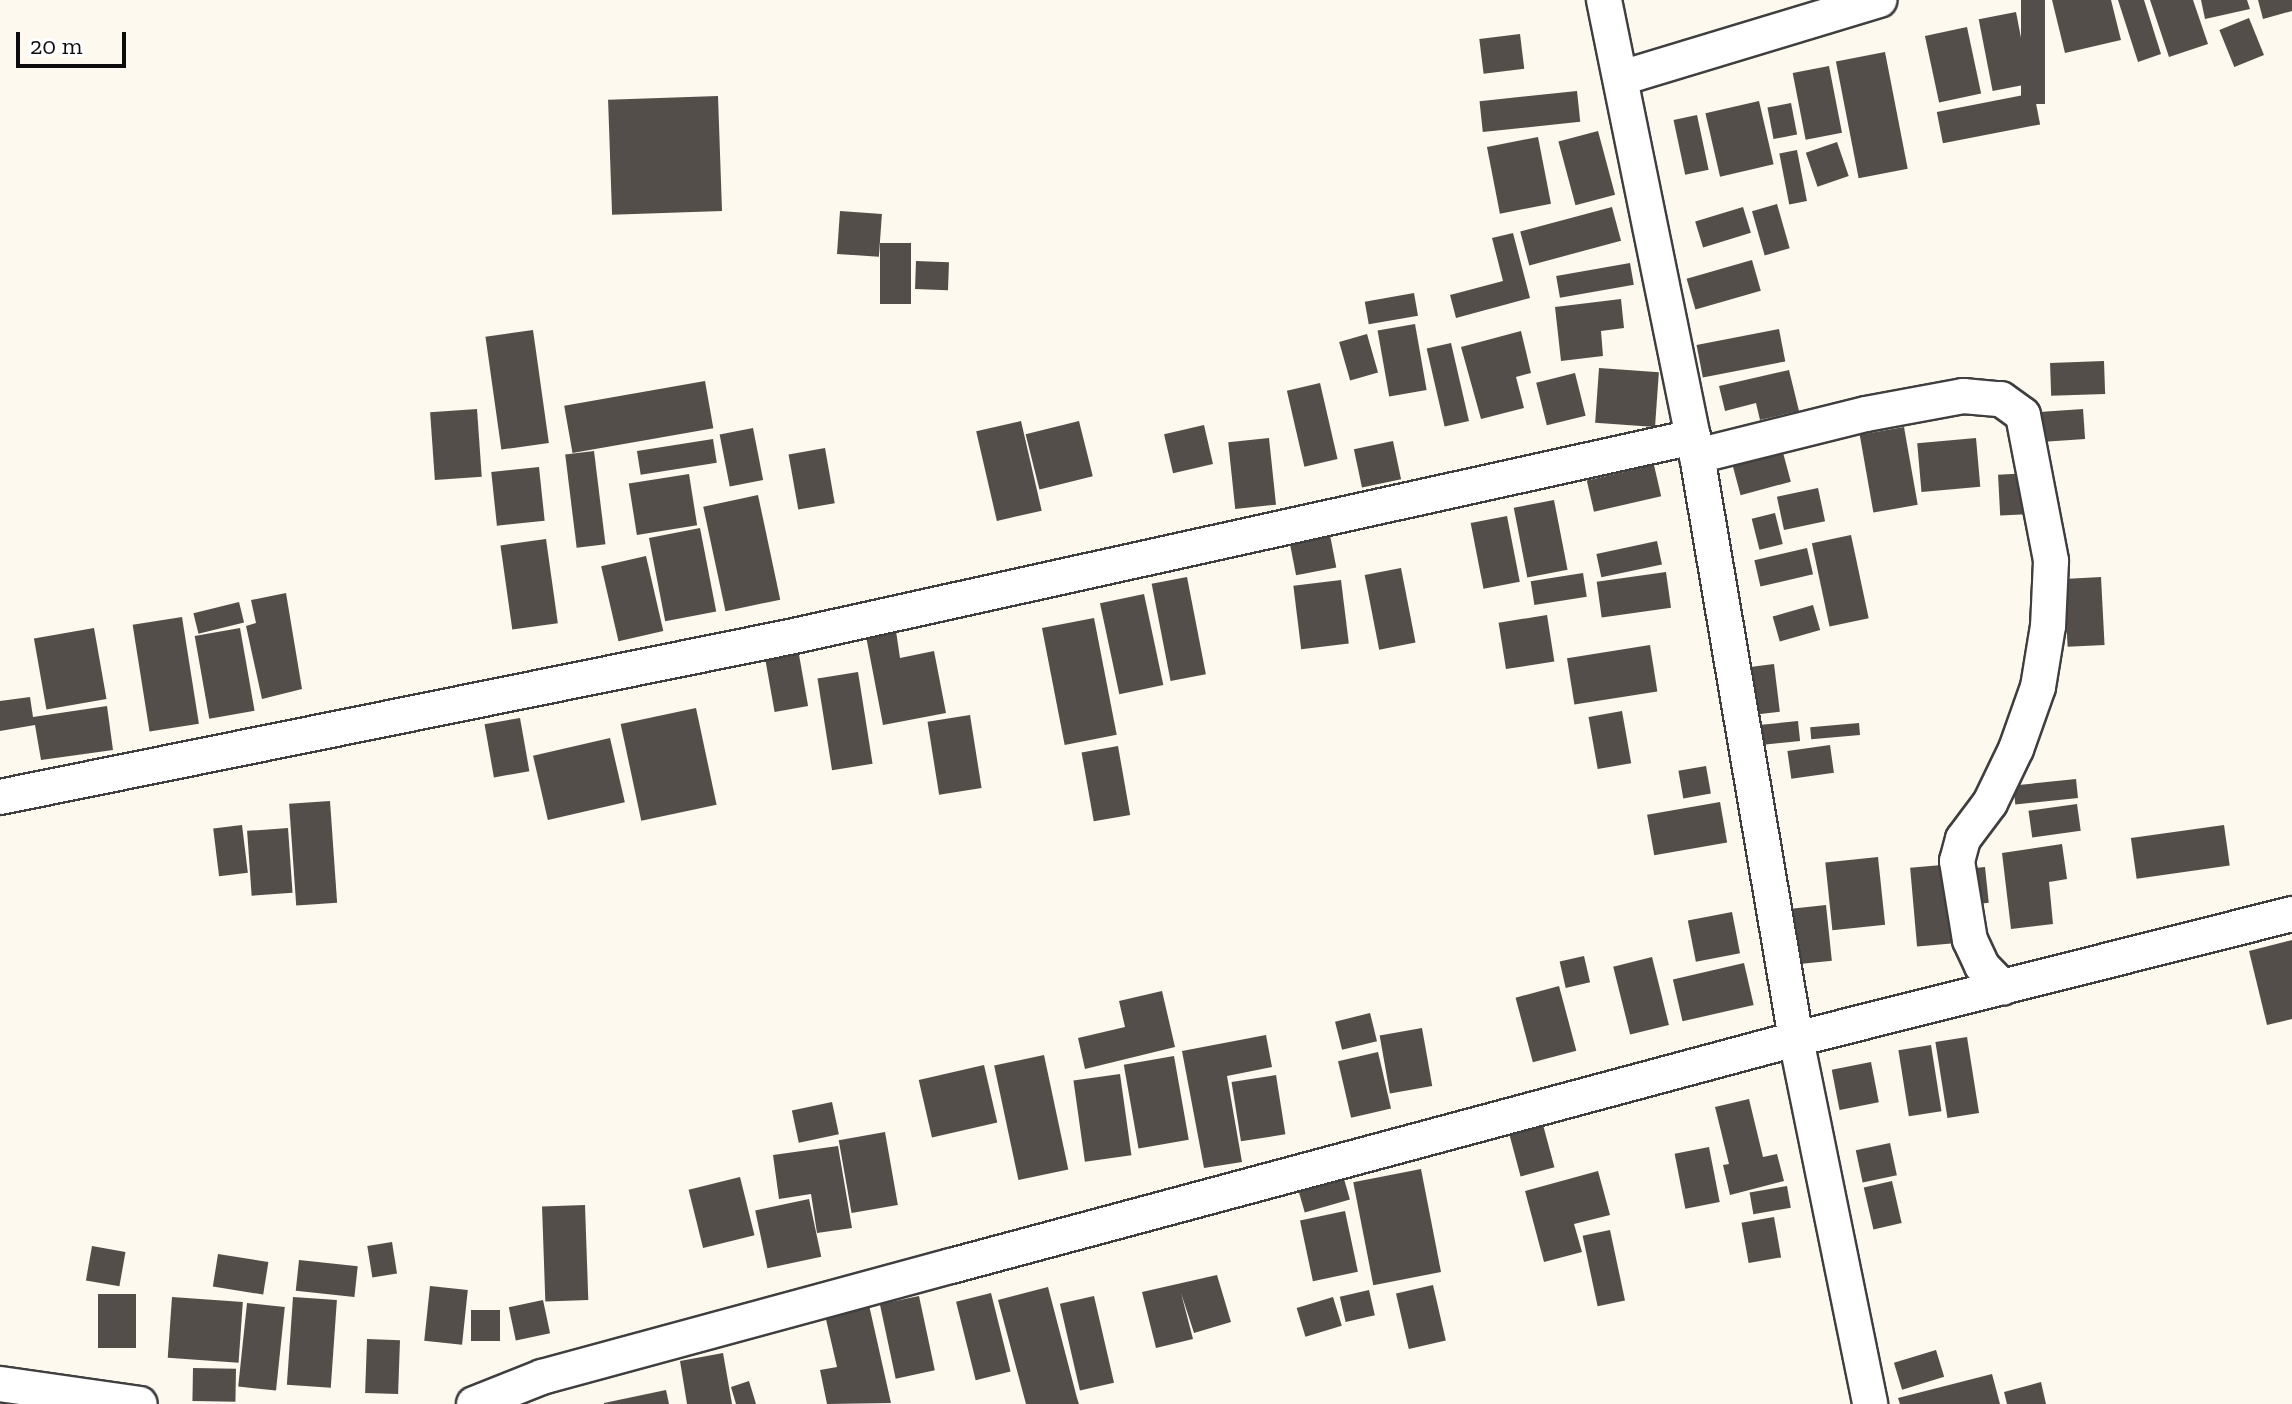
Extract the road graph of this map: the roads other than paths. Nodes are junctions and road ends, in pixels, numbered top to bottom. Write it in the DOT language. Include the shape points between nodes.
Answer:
graph roads {
  1 [pos="1604,0"];
  2 [pos="1879,0"];
  3 [pos="1621,78"];
  4 [pos="1695,447"];
  5 [pos="0,797"];
  6 [pos="2292,914"];
  7 [pos="2003,988"];
  8 [pos="1796,1039"];
  9 [pos="0,1384"];
  10 [pos="140,1404"];
  11 [pos="474,1404"];
  12 [pos="1870,1404"];
  1 -- 3 [label="street"];
  2 -- 3 [label="street"];
  3 -- 4 [label="street"];
  4 -- 5 [label="street"];
  4 -- 7 [label="street" via="1963,396 2001,399 2023,415 2051,561 2048,626 2038,687 2016,749 1990,803 1963,839 1957,861 1970,940 1982,966"];
  4 -- 8 [label="street"];
  6 -- 7 [label="street"];
  7 -- 8 [label="street"];
  8 -- 11 [label="street" via="557,1373"];
  8 -- 12 [label="street"];
  9 -- 10 [label="street"];
}
